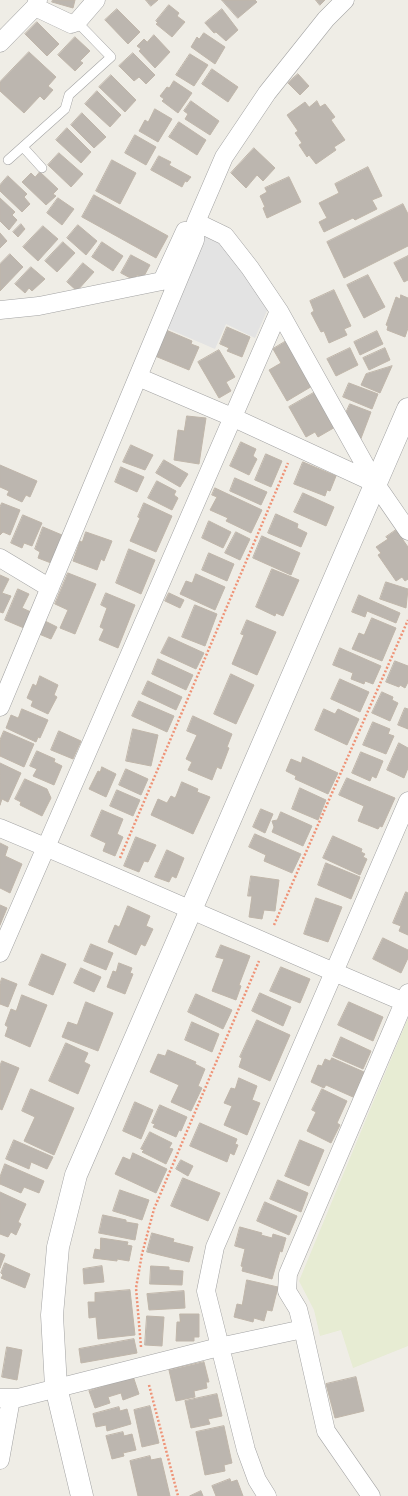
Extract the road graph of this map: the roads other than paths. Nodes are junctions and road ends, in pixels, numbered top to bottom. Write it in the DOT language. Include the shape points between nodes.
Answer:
graph roads {
  1 [pos="96,0"];
  2 [pos="345,0"];
  3 [pos="36,4"];
  4 [pos="77,22"];
  5 [pos="0,43"];
  6 [pos="23,147"];
  7 [pos="8,160"];
  8 [pos="42,168"];
  9 [pos="195,226"];
  10 [pos="0,310"];
  11 [pos="279,311"];
  12 [pos="138,377"];
  13 [pos="408,409"];
  14 [pos="232,417"];
  15 [pos="374,483"];
  16 [pos="408,531"];
  17 [pos="0,558"];
  18 [pos="50,588"];
  19 [pos="0,707"];
  20 [pos="408,801"];
  21 [pos="0,828"];
  22 [pos="46,847"];
  23 [pos="189,910"];
  24 [pos="0,953"];
  25 [pos="334,972"];
  26 [pos="406,997"];
  27 [pos="303,1329"];
  28 [pos="219,1347"];
  29 [pos="56,1387"];
  30 [pos="6,1398"];
  31 [pos="0,1460"];
  32 [pos="82,1496"];
  33 [pos="267,1496"];
  34 [pos="371,1496"];
  1 -- 4 [label="street"];
  2 -- 9 [label="street" via="326,19 267,92 224,157"];
  3 -- 4 [label="street" via="71,24"];
  3 -- 5 [label="street"];
  4 -- 6 [label="lane" via="111,57 69,95 65,109"];
  6 -- 7 [label="lane"];
  6 -- 8 [label="lane"];
  9 -- 10 [label="street" via="185,231 162,281 39,306"];
  9 -- 11 [label="street" via="225,236"];
  9 -- 12 [label="street" via="195,240"];
  11 -- 14 [label="street"];
  11 -- 15 [label="street"];
  12 -- 14 [label="street"];
  12 -- 18 [label="street"];
  13 -- 15 [label="street"];
  14 -- 15 [label="street"];
  14 -- 22 [label="street"];
  15 -- 16 [label="street"];
  15 -- 23 [label="street"];
  17 -- 18 [label="street"];
  18 -- 19 [label="street"];
  20 -- 25 [label="street"];
  21 -- 22 [label="street"];
  22 -- 23 [label="street"];
  22 -- 24 [label="street"];
  23 -- 25 [label="street"];
  23 -- 29 [label="street" via="76,1175 58,1247 52,1315"];
  25 -- 26 [label="street"];
  25 -- 28 [label="street" via="214,1247 206,1291"];
  26 -- 27 [label="street" via="288,1274 287,1292 298,1309"];
  27 -- 28 [label="street"];
  27 -- 34 [label="street" via="326,1432"];
  28 -- 29 [label="street"];
  28 -- 33 [label="street" via="246,1450 257,1480"];
  29 -- 30 [label="street"];
  29 -- 32 [label="street"];
  30 -- 31 [label="street"];
}
